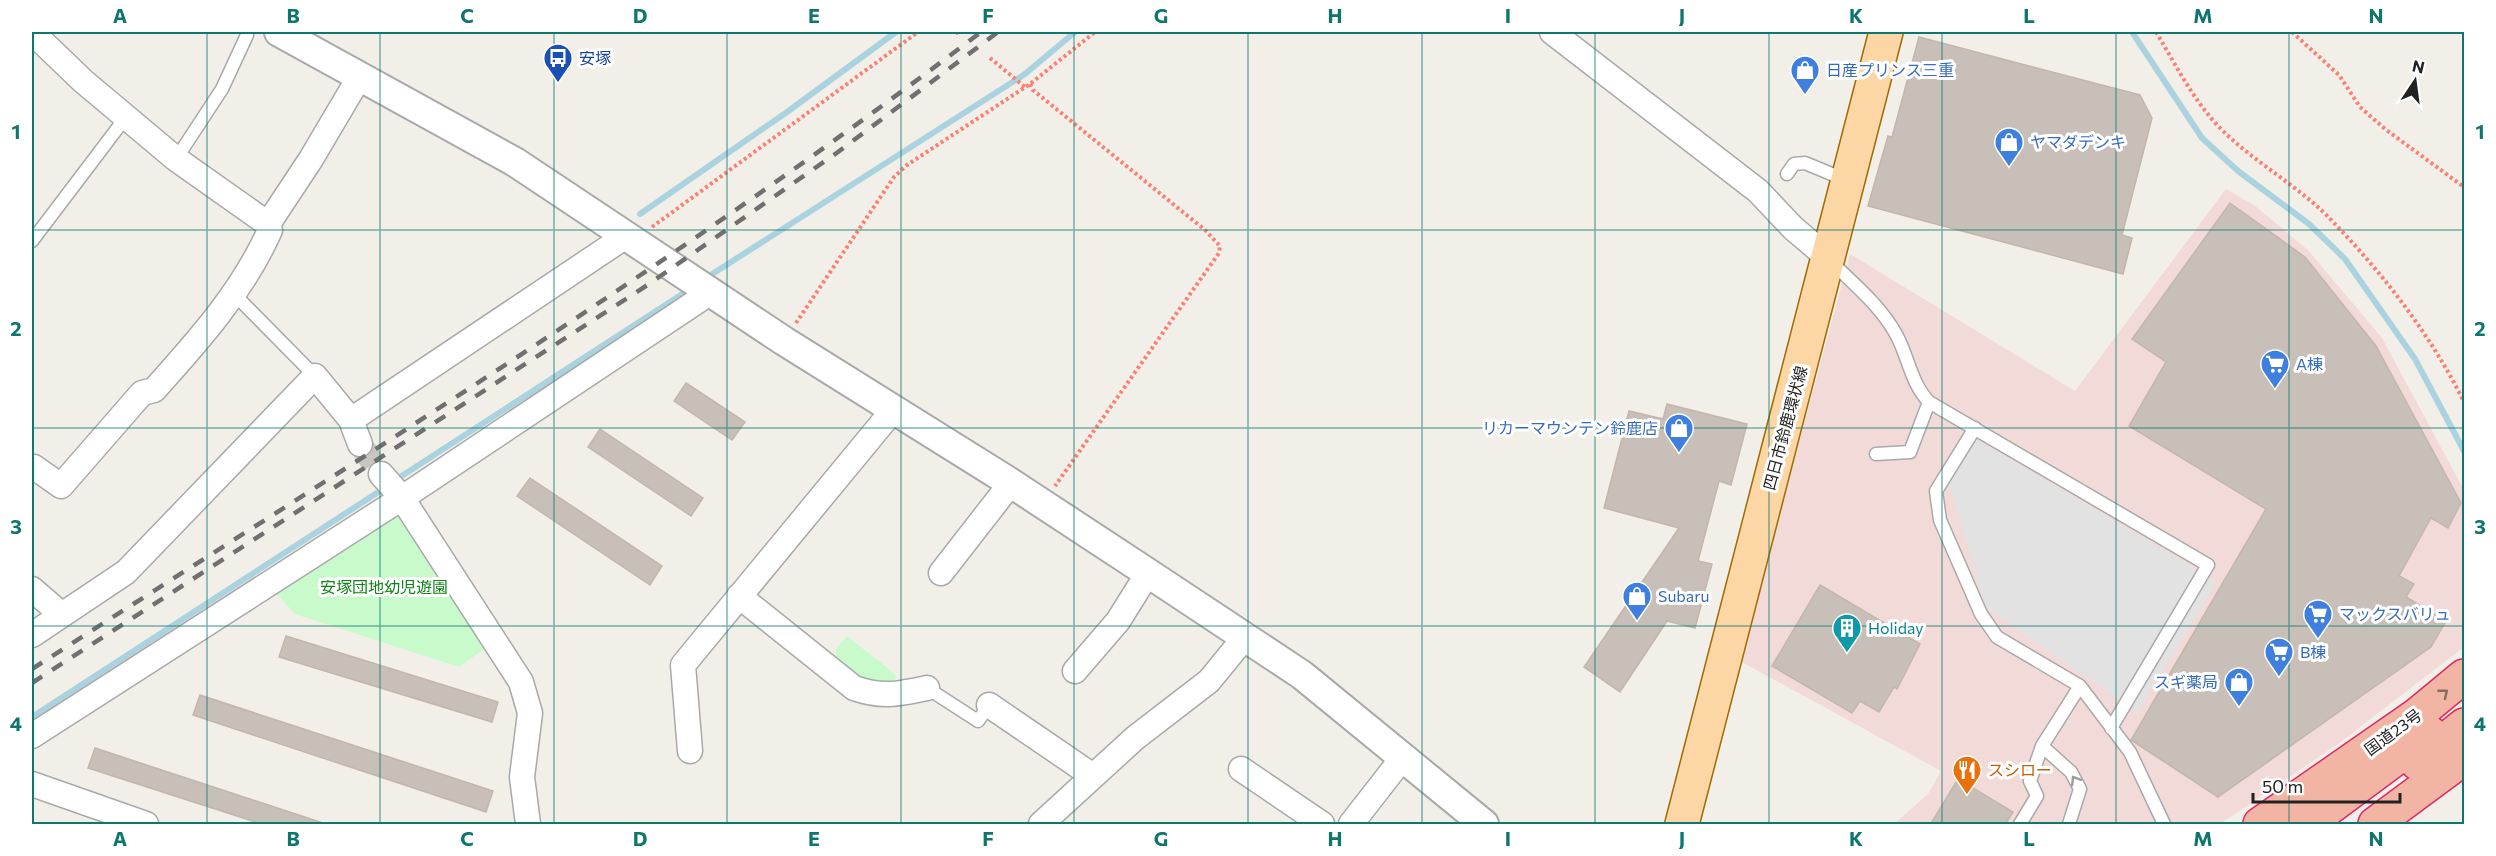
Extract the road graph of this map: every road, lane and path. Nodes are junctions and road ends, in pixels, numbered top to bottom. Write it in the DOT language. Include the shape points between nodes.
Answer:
graph roads {
  1 [pos="32,32"];
  2 [pos="279,32"];
  3 [pos="918,32"];
  4 [pos="1095,32"];
  5 [pos="1552,32"];
  6 [pos="1886,32"];
  7 [pos="2156,32"];
  8 [pos="2292,32"];
  9 [pos="246,34"];
  10 [pos="990,58"];
  11 [pos="360,76"];
  12 [pos="1026,85"];
  13 [pos="126,117"];
  14 [pos="176,159"];
  15 [pos="1787,174"];
  16 [pos="1847,180"];
  17 [pos="2464,187"];
  18 [pos="268,224"];
  19 [pos="32,241"];
  20 [pos="634,241"];
  21 [pos="1827,257"];
  22 [pos="702,287"];
  23 [pos="234,294"];
  24 [pos="784,341"];
  25 [pos="315,376"];
  26 [pos="1929,402"];
  27 [pos="2464,402"];
  28 [pos="894,409"];
  29 [pos="351,420"];
  30 [pos="1975,428"];
  31 [pos="360,444"];
  32 [pos="1876,454"];
  33 [pos="32,467"];
  34 [pos="1011,483"];
  35 [pos="391,485"];
  36 [pos="1041,503"];
  37 [pos="941,573"];
  38 [pos="1148,573"];
  39 [pos="32,589"];
  40 [pos="739,596"];
  41 [pos="62,615"];
  42 [pos="32,635"];
  43 [pos="1245,637"];
  44 [pos="1075,671"];
  45 [pos="2464,676"];
  46 [pos="2080,686"];
  47 [pos="927,688"];
  48 [pos="989,705"];
  49 [pos="2464,705"];
  50 [pos="2464,724"];
  51 [pos="2112,728"];
  52 [pos="32,736"];
  53 [pos="2042,746"];
  54 [pos="690,751"];
  55 [pos="1404,756"];
  56 [pos="2464,758"];
  57 [pos="1241,769"];
  58 [pos="1093,776"];
  59 [pos="32,784"];
  60 [pos="1480,823"];
  61 [pos="146,825"];
  62 [pos="528,825"];
  63 [pos="1041,825"];
  64 [pos="1322,825"];
  65 [pos="1351,825"];
  66 [pos="1682,825"];
  67 [pos="2020,825"];
  68 [pos="2069,825"];
  69 [pos="2164,825"];
  70 [pos="2260,825"];
  71 [pos="2302,825"];
  72 [pos="2332,825"];
  73 [pos="2375,825"];
  1 -- 13 [label="street"];
  2 -- 11 [label="street"];
  3 -- 20 [label="path"];
  4 -- 12 [label="path"];
  5 -- 21 [label="street" via="1758,191"];
  6 -- 16 [label="main road, 四日市鈴鹿環状線"];
  7 -- 27 [label="path" via="2217,125 2317,206 2364,255 2431,342"];
  8 -- 17 [label="path" via="2339,75 2360,107"];
  9 -- 14 [label="lane" via="222,89"];
  10 -- 12 [label="path"];
  11 -- 18 [label="street"];
  11 -- 20 [label="street" via="515,162"];
  12 -- 24 [label="path" via="894,177"];
  12 -- 36 [label="path" via="1220,246 1219,253"];
  13 -- 14 [label="street"];
  13 -- 19 [label="lane"];
  14 -- 18 [label="street"];
  15 -- 16 [label="lane" via="1794,164 1805,163"];
  16 -- 21 [label="main road, 四日市鈴鹿環状線"];
  18 -- 23 [label="street" via="270,230 263,245"];
  20 -- 22 [label="street"];
  20 -- 29 [label="street"];
  21 -- 26 [label="lane" via="1886,317 1919,392"];
  21 -- 66 [label="main road, 四日市鈴鹿環状線"];
  22 -- 24 [label="street"];
  22 -- 35 [label="street"];
  23 -- 25 [label="lane"];
  23 -- 33 [label="street" via="154,390 142,393 61,486"];
  24 -- 28 [label="street"];
  25 -- 29 [label="street"];
  25 -- 41 [label="street" via="126,572"];
  26 -- 30 [label="lane"];
  26 -- 32 [label="lane" via="1910,452"];
  28 -- 34 [label="street"];
  28 -- 40 [label="street"];
  29 -- 31 [label="street"];
  30 -- 46 [label="lane" via="1936,491 1940,520 1990,630"];
  30 -- 51 [label="lane" via="2208,565"];
  34 -- 36 [label="street"];
  34 -- 37 [label="street"];
  35 -- 52 [label="street"];
  35 -- 62 [label="street" via="521,681 530,713 522,777"];
  36 -- 38 [label="street"];
  38 -- 43 [label="street"];
  38 -- 44 [label="street" via="1118,621"];
  39 -- 41 [label="street"];
  40 -- 47 [label="street" via="854,688 874,695"];
  40 -- 54 [label="street" via="682,665"];
  41 -- 42 [label="street"];
  43 -- 55 [label="street" via="1302,675"];
  43 -- 58 [label="street" via="1209,681"];
  70 -- 45 [label="highway, 国道23号, one-way" via="2418,714"];
  46 -- 51 [label="lane"];
  46 -- 53 [label="lane"];
  47 -- 48 [label="lane" via="978,722"];
  48 -- 58 [label="street"];
  49 -- 71 [label="highway"];
  50 -- 72 [label="highway"];
  51 -- 69 [label="lane" via="2130,752"];
  53 -- 67 [label="lane" via="2030,781 2037,796"];
  68 -- 53 [label="lane, one-way" via="2080,789 2071,772"];
  55 -- 60 [label="street"];
  55 -- 65 [label="street"];
  56 -- 73 [label="highway"];
  57 -- 64 [label="street"];
  58 -- 63 [label="street"];
  59 -- 61 [label="street"];
}
